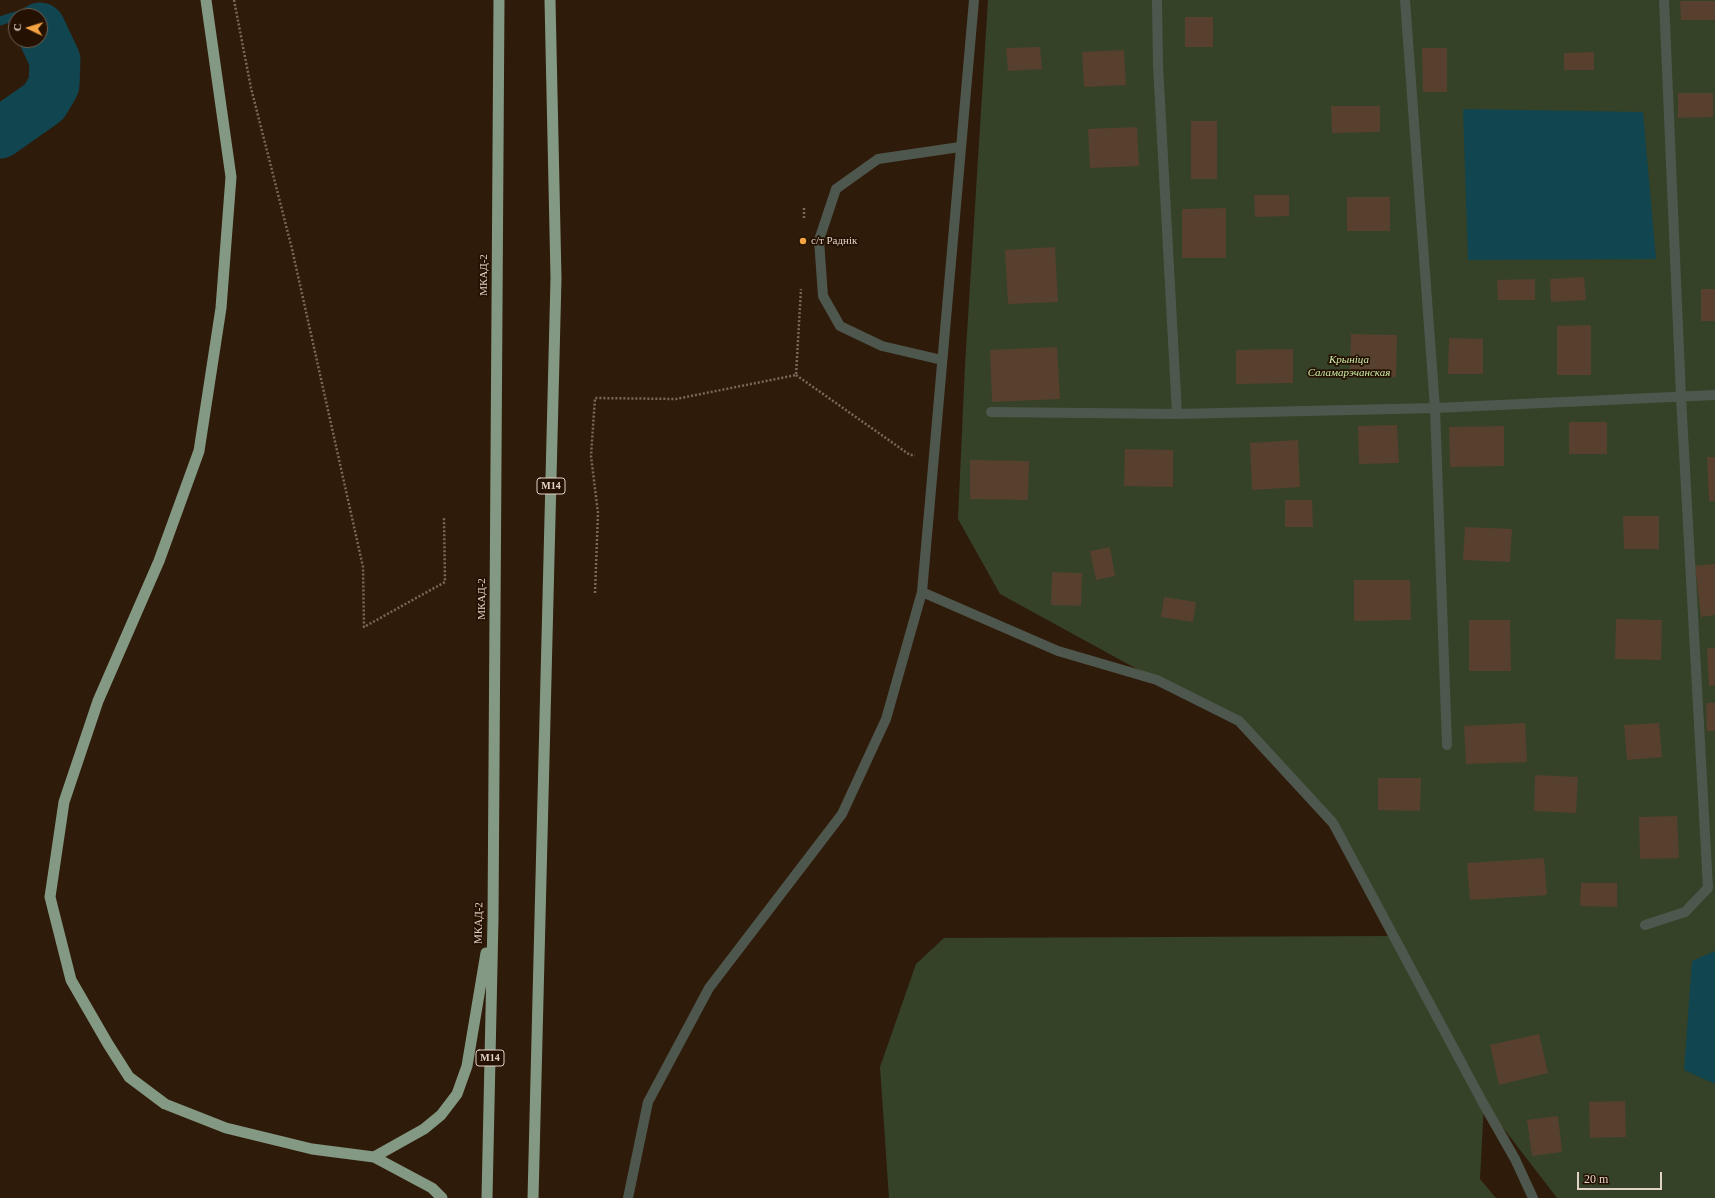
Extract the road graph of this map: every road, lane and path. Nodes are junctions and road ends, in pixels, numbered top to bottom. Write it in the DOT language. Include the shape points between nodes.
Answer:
graph roads {
  1 [pos="206,0"];
  2 [pos="234,0"];
  3 [pos="499,0"];
  4 [pos="550,0"];
  5 [pos="974,0"];
  6 [pos="1157,0"];
  7 [pos="1405,0"];
  8 [pos="1664,0"];
  9 [pos="960,147"];
  10 [pos="804,207"];
  11 [pos="804,220"];
  12 [pos="801,288"];
  13 [pos="942,360"];
  14 [pos="796,375"];
  15 [pos="1715,395"];
  16 [pos="1681,397"];
  17 [pos="1435,408"];
  18 [pos="992,412"];
  19 [pos="1177,414"];
  20 [pos="934,457"];
  21 [pos="444,518"];
  22 [pos="922,592"];
  23 [pos="595,593"];
  24 [pos="1447,745"];
  25 [pos="492,919"];
  26 [pos="1645,925"];
  27 [pos="374,1157"];
  28 [pos="442,1198"];
  29 [pos="487,1198"];
  30 [pos="533,1198"];
  31 [pos="628,1198"];
  32 [pos="1533,1198"];
  1 -- 27 [label="highway" via="231,177 221,308 199,452 159,561 98,700 66,795 50,897 71,980 130,1077 165,1104 226,1128 312,1149"];
  2 -- 21 [label="path" via="251,88 292,249 363,567 364,627 445,582"];
  3 -- 25 [label="highway, МКАД-2 / М14"];
  4 -- 30 [label="highway, М14" via="556,278"];
  5 -- 9 [label="street"];
  6 -- 19 [label="street" via="1158,65"];
  7 -- 17 [label="street"];
  8 -- 16 [label="street"];
  9 -- 13 [label="street"];
  9 -- 13 [label="street" via="878,158 836,189 819,240 823,296 840,326 882,346"];
  10 -- 11 [label="path"];
  12 -- 14 [label="path"];
  13 -- 20 [label="street"];
  14 -- 20 [label="path" via="910,455"];
  14 -- 23 [label="path" via="676,399 595,398 591,456 598,513"];
  15 -- 16 [label="street"];
  16 -- 17 [label="street"];
  16 -- 26 [label="street" via="1708,888 1685,912"];
  17 -- 19 [label="street"];
  17 -- 24 [label="street"];
  18 -- 19 [label="street"];
  20 -- 22 [label="street"];
  22 -- 31 [label="street" via="886,720 842,814 709,988 648,1102"];
  22 -- 32 [label="street" via="1058,651 1157,680 1239,721 1333,823 1515,1158"];
  25 -- 27 [label="highway" via="466,1066 457,1094 441,1114 424,1129"];
  25 -- 29 [label="highway, МКАД-2 / М14"];
  27 -- 28 [label="highway" via="432,1188"];
}
